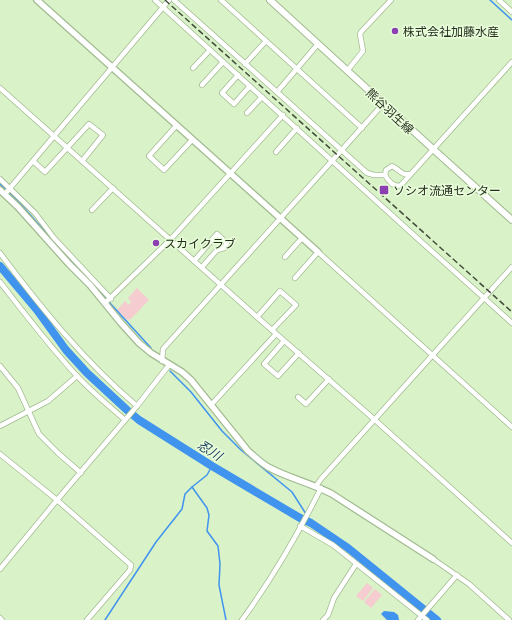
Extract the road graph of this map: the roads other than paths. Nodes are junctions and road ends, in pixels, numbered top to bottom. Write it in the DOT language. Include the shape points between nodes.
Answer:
graph roads {
  1 [pos="37,0"];
  2 [pos="155,0"];
  3 [pos="169,0"];
  4 [pos="174,0"];
  5 [pos="221,0"];
  6 [pos="270,0"];
  7 [pos="391,0"];
  8 [pos="499,0"];
  9 [pos="163,7"];
  10 [pos="512,12"];
  11 [pos="266,41"];
  12 [pos="318,44"];
  13 [pos="210,50"];
  14 [pos="223,62"];
  15 [pos="512,62"];
  16 [pos="245,64"];
  17 [pos="112,67"];
  18 [pos="193,68"];
  19 [pos="297,68"];
  20 [pos="347,71"];
  21 [pos="238,75"];
  22 [pos="202,85"];
  23 [pos="250,86"];
  24 [pos="0,88"];
  25 [pos="276,92"];
  26 [pos="262,97"];
  27 [pos="383,104"];
  28 [pos="247,113"];
  29 [pos="283,116"];
  30 [pos="176,126"];
  31 [pos="297,128"];
  32 [pos="362,128"];
  33 [pos="54,136"];
  34 [pos="192,140"];
  35 [pos="67,148"];
  36 [pos="433,149"];
  37 [pos="341,150"];
  38 [pos="276,152"];
  39 [pos="332,160"];
  40 [pos="32,161"];
  41 [pos="82,161"];
  42 [pos="229,174"];
  43 [pos="410,174"];
  44 [pos="385,175"];
  45 [pos="0,179"];
  46 [pos="113,188"];
  47 [pos="6,191"];
  48 [pos="92,210"];
  49 [pos="281,218"];
  50 [pos="512,220"];
  51 [pos="302,238"];
  52 [pos="171,239"];
  53 [pos="318,252"];
  54 [pos="0,253"];
  55 [pos="285,257"];
  56 [pos="194,261"];
  57 [pos="202,267"];
  58 [pos="512,267"];
  59 [pos="295,278"];
  60 [pos="0,282"];
  61 [pos="220,284"];
  62 [pos="484,298"];
  63 [pos="108,301"];
  64 [pos="257,317"];
  65 [pos="512,322"];
  66 [pos="274,332"];
  67 [pos="284,341"];
  68 [pos="299,353"];
  69 [pos="432,356"];
  70 [pos="162,361"];
  71 [pos="170,365"];
  72 [pos="0,366"];
  73 [pos="77,376"];
  74 [pos="328,379"];
  75 [pos="298,397"];
  76 [pos="211,405"];
  77 [pos="137,406"];
  78 [pos="29,410"];
  79 [pos="125,420"];
  80 [pos="375,420"];
  81 [pos="0,426"];
  82 [pos="512,427"];
  83 [pos="0,454"];
  84 [pos="80,473"];
  85 [pos="318,487"];
  86 [pos="57,500"];
  87 [pos="301,525"];
  88 [pos="512,543"];
  89 [pos="433,559"];
  90 [pos="356,564"];
  91 [pos="0,569"];
  92 [pos="458,575"];
  93 [pos="423,614"];
  94 [pos="87,620"];
  95 [pos="242,620"];
  96 [pos="323,620"];
  97 [pos="418,620"];
  98 [pos="427,620"];
  99 [pos="509,620"];
  1 -- 17 [label="street"];
  2 -- 9 [label="street"];
  3 -- 9 [label="street"];
  4 -- 16 [label="street"];
  5 -- 11 [label="street"];
  6 -- 12 [label="main road, 熊谷羽生線"];
  7 -- 20 [label="street" via="361,32 363,51"];
  8 -- 10 [label="street"];
  9 -- 13 [label="street"];
  9 -- 17 [label="street"];
  11 -- 16 [label="street"];
  11 -- 19 [label="street"];
  12 -- 19 [label="street"];
  12 -- 20 [label="main road, 熊谷羽生線"];
  13 -- 14 [label="street"];
  13 -- 18 [label="street"];
  14 -- 21 [label="street"];
  14 -- 22 [label="street"];
  15 -- 36 [label="street"];
  16 -- 25 [label="street"];
  17 -- 30 [label="street"];
  17 -- 33 [label="street"];
  19 -- 25 [label="street"];
  19 -- 32 [label="street"];
  20 -- 27 [label="main road, 熊谷羽生線"];
  21 -- 23 [label="street"];
  21 -- 23 [label="street" via="222,93 234,104"];
  23 -- 26 [label="street"];
  24 -- 33 [label="street"];
  25 -- 37 [label="street"];
  26 -- 28 [label="street"];
  26 -- 29 [label="street"];
  27 -- 32 [label="street"];
  27 -- 36 [label="main road, 熊谷羽生線"];
  29 -- 31 [label="street"];
  29 -- 42 [label="street"];
  30 -- 34 [label="street"];
  30 -- 34 [label="street" via="149,156 164,170"];
  31 -- 38 [label="street"];
  31 -- 39 [label="street"];
  32 -- 37 [label="street"];
  33 -- 35 [label="street"];
  33 -- 40 [label="street"];
  34 -- 42 [label="street"];
  35 -- 40 [label="street" via="45,172"];
  35 -- 41 [label="street"];
  35 -- 41 [label="street" via="89,124 103,135"];
  36 -- 43 [label="street"];
  36 -- 50 [label="main road, 熊谷羽生線"];
  37 -- 39 [label="street"];
  37 -- 44 [label="street" via="367,173 374,176"];
  39 -- 49 [label="street"];
  39 -- 62 [label="street"];
  40 -- 47 [label="street"];
  41 -- 46 [label="street"];
  42 -- 49 [label="street"];
  42 -- 52 [label="street"];
  43 -- 44 [label="street" via="403,174 392,166 386,170"];
  43 -- 44 [label="street" via="398,186"];
  45 -- 47 [label="street"];
  46 -- 48 [label="street"];
  46 -- 52 [label="street"];
  47 -- 63 [label="street" via="18,207"];
  49 -- 51 [label="street"];
  49 -- 61 [label="street"];
  51 -- 53 [label="street"];
  51 -- 55 [label="street"];
  52 -- 56 [label="street"];
  52 -- 63 [label="street"];
  53 -- 59 [label="street"];
  53 -- 69 [label="street"];
  54 -- 77 [label="street" via="83,354"];
  56 -- 57 [label="street"];
  56 -- 57 [label="street" via="218,234 227,243"];
  57 -- 61 [label="street"];
  58 -- 62 [label="street"];
  60 -- 73 [label="street"];
  61 -- 64 [label="street"];
  61 -- 70 [label="street" via="163,348"];
  62 -- 65 [label="street"];
  62 -- 69 [label="street"];
  63 -- 70 [label="street" via="121,323 139,343"];
  64 -- 66 [label="street"];
  64 -- 66 [label="street" via="280,291 296,305"];
  66 -- 67 [label="street"];
  66 -- 76 [label="street"];
  67 -- 68 [label="street"];
  67 -- 68 [label="street" via="264,364 278,376"];
  68 -- 74 [label="street"];
  69 -- 80 [label="street"];
  69 -- 82 [label="street"];
  70 -- 71 [label="street"];
  71 -- 76 [label="street" via="191,380"];
  71 -- 77 [label="street"];
  72 -- 78 [label="street" via="18,388"];
  73 -- 78 [label="street" via="48,401"];
  73 -- 79 [label="street"];
  74 -- 75 [label="street" via="306,404"];
  74 -- 80 [label="street"];
  76 -- 85 [label="street" via="248,451 267,467"];
  77 -- 79 [label="street"];
  78 -- 81 [label="street"];
  78 -- 84 [label="street" via="39,434"];
  79 -- 84 [label="street"];
  80 -- 85 [label="street" via="321,478"];
  80 -- 88 [label="street"];
  83 -- 86 [label="street"];
  84 -- 86 [label="street"];
  85 -- 87 [label="street"];
  85 -- 89 [label="street" via="346,502"];
  86 -- 91 [label="street"];
  86 -- 94 [label="street" via="130,565 130,570"];
  87 -- 90 [label="street" via="333,545"];
  87 -- 95 [label="street" via="261,595"];
  89 -- 92 [label="street"];
  90 -- 93 [label="street"];
  90 -- 96 [label="street"];
  92 -- 93 [label="street"];
  92 -- 99 [label="street"];
  93 -- 97 [label="street"];
  93 -- 98 [label="street"];
}
